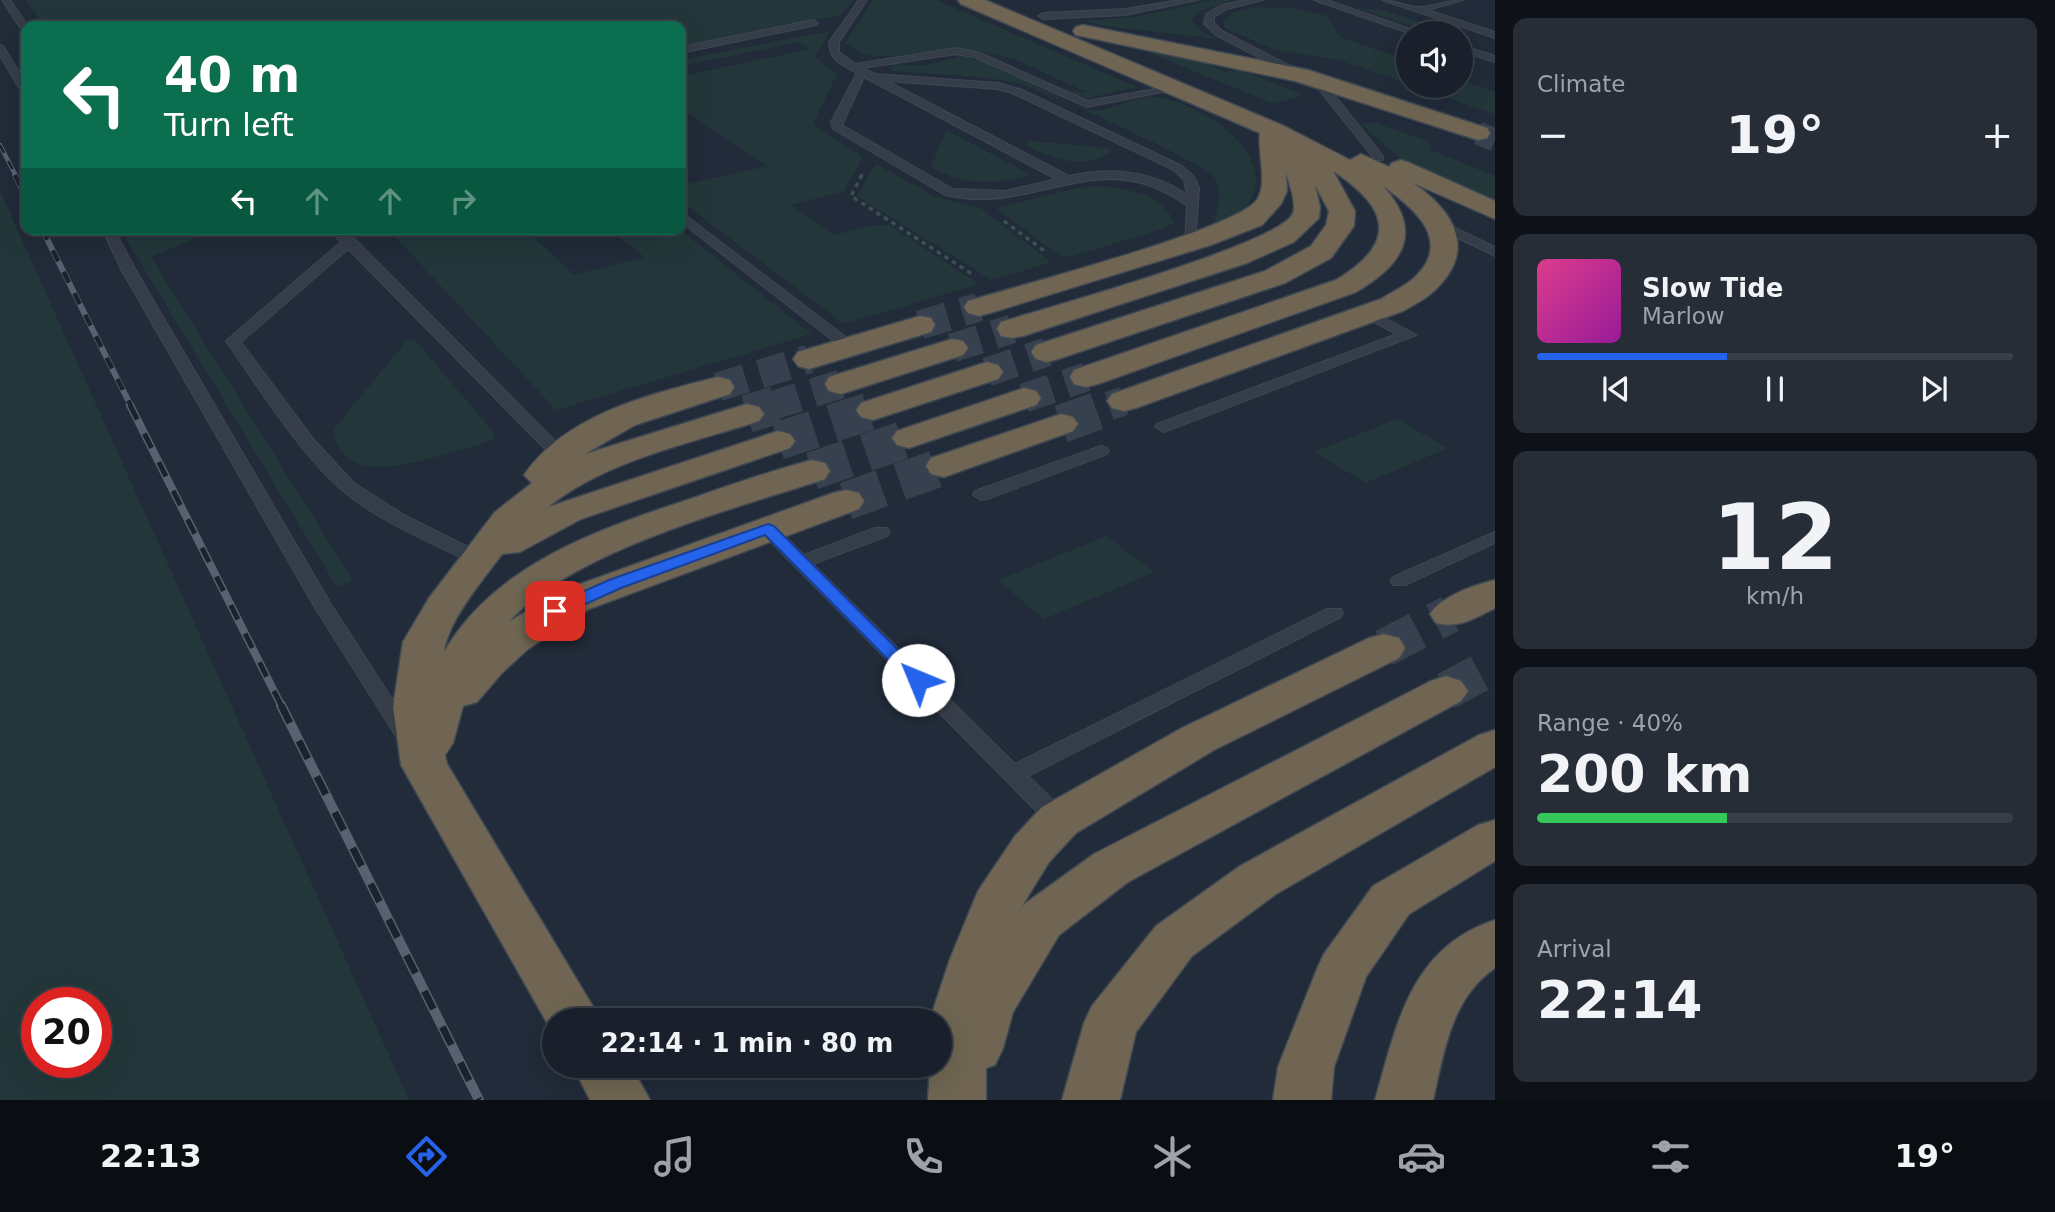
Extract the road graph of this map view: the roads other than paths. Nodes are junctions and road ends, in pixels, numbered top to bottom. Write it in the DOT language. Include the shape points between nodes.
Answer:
graph roads {
  1 [pos="6,0"];
  2 [pos="863,0"];
  3 [pos="968,0"];
  4 [pos="1003,0"];
  5 [pos="1194,0"];
  6 [pos="1259,0"];
  7 [pos="1318,0"];
  8 [pos="1386,0"];
  9 [pos="1459,0"];
  10 [pos="1418,10"];
  11 [pos="1043,16"];
  12 [pos="1451,21"];
  13 [pos="21,22"];
  14 [pos="1473,22"];
  15 [pos="813,23"];
  16 [pos="1495,23"];
  17 [pos="1396,26"];
  18 [pos="1473,28"];
  19 [pos="1074,29"];
  20 [pos="1495,34"];
  21 [pos="0,48"];
  22 [pos="686,49"];
  23 [pos="1473,52"];
  24 [pos="1495,59"];
  25 [pos="862,72"];
  26 [pos="1308,77"];
  27 [pos="21,83"];
  28 [pos="1173,87"];
  29 [pos="1270,128"];
  30 [pos="1478,133"];
  31 [pos="1379,158"];
  32 [pos="1067,180"];
  33 [pos="1193,205"];
  34 [pos="1495,211"];
  35 [pos="686,220"];
  36 [pos="1443,226"];
  37 [pos="111,235"];
  38 [pos="343,235"];
  39 [pos="350,241"];
  40 [pos="1191,242"];
  41 [pos="1495,252"];
  42 [pos="978,307"];
  43 [pos="1369,314"];
  44 [pos="920,325"];
  45 [pos="1013,329"];
  46 [pos="850,346"];
  47 [pos="952,348"];
  48 [pos="1047,352"];
  49 [pos="810,359"];
  50 [pos="987,372"];
  51 [pos="1086,377"];
  52 [pos="841,384"];
  53 [pos="718,387"];
  54 [pos="1024,398"];
  55 [pos="1124,401"];
  56 [pos="873,410"];
  57 [pos="747,414"];
  58 [pos="1061,424"];
  59 [pos="1163,427"];
  60 [pos="909,438"];
  61 [pos="778,441"];
  62 [pos="1101,450"];
  63 [pos="560,455"];
  64 [pos="944,466"];
  65 [pos="812,471"];
  66 [pos="982,495"];
  67 [pos="846,501"];
  68 [pos="508,520"];
  69 [pos="768,529"];
  70 [pos="881,532"];
  71 [pos="1495,537"];
  72 [pos="480,561"];
  73 [pos="802,562"];
  74 [pos="1399,581"];
  75 [pos="1495,592"];
  76 [pos="1334,613"];
  77 [pos="1450,614"];
  78 [pos="1384,648"];
  79 [pos="1446,691"];
  80 [pos="1495,746"];
  81 [pos="424,765"];
  82 [pos="1013,774"];
  83 [pos="1059,820"];
  84 [pos="1495,838"];
  85 [pos="1495,941"];
  86 [pos="567,1008"];
  87 [pos="608,1078"];
  88 [pos="621,1100"];
  89 [pos="958,1100"];
  90 [pos="1091,1100"];
  91 [pos="1302,1100"];
  92 [pos="1404,1100"];
  1 -- 13 [label="lane"];
  2 -- 25 [label="lane" via="833,48"];
  3 -- 28 [label="highway"];
  4 -- 11 [label="highway"];
  5 -- 11 [label="lane" via="1125,12"];
  6 -- 26 [label="lane" via="1215,11 1209,24"];
  7 -- 17 [label="lane"];
  8 -- 10 [label="lane"];
  9 -- 10 [label="lane"];
  10 -- 12 [label="lane"];
  11 -- 19 [label="highway"];
  14 -- 16 [label="lane"];
  15 -- 22 [label="lane"];
  18 -- 20 [label="lane"];
  19 -- 26 [label="highway"];
  19 -- 31 [label="highway"];
  21 -- 27 [label="lane"];
  23 -- 24 [label="lane"];
  25 -- 28 [label="lane" via="956,51 977,55 1087,104"];
  25 -- 32 [label="lane"];
  25 -- 32 [label="lane" via="837,127 949,192 973,197 1006,195"];
  25 -- 33 [label="lane" via="1016,91 1178,168 1194,185"];
  26 -- 30 [label="highway"];
  26 -- 31 [label="lane"];
  28 -- 29 [label="highway"];
  29 -- 36 [label="highway" via="1338,152 1384,175 1420,199"];
  29 -- 40 [label="highway" via="1275,178 1268,204 1252,219"];
  29 -- 45 [label="highway" via="1299,174 1305,193 1305,218 1284,236 1237,257"];
  29 -- 48 [label="highway" via="1321,173 1336,195 1342,211 1340,226 1321,252 1275,277"];
  29 -- 51 [label="highway" via="1366,184 1390,218 1392,239 1386,255 1346,286"];
  31 -- 34 [label="highway"];
  32 -- 33 [label="lane" via="1090,174 1139,177 1168,187"];
  33 -- 40 [label="lane"];
  35 -- 46 [label="lane"];
  36 -- 41 [label="lane"];
  36 -- 43 [label="highway" via="1448,244 1444,259 1426,284 1411,296"];
  37 -- 81 [label="lane" via="323,606"];
  38 -- 39 [label="lane"];
  39 -- 63 [label="lane"];
  39 -- 72 [label="lane" via="233,341 309,444 348,486 398,519"];
  40 -- 42 [label="highway"];
  43 -- 55 [label="highway"];
  43 -- 59 [label="lane" via="1409,335"];
  44 -- 46 [label="highway"];
  46 -- 49 [label="highway"];
  47 -- 52 [label="highway"];
  50 -- 56 [label="highway"];
  53 -- 63 [label="highway" via="607,424"];
  54 -- 60 [label="highway"];
  57 -- 68 [label="highway" via="594,463 558,480"];
  58 -- 64 [label="highway"];
  61 -- 72 [label="highway" via="568,511"];
  62 -- 66 [label="lane"];
  63 -- 68 [label="highway"];
  65 -- 81 [label="highway" via="613,541 527,586 477,632 458,662 445,689"];
  67 -- 69 [label="highway"];
  68 -- 72 [label="highway"];
  69 -- 73 [label="lane"];
  69 -- 81 [label="highway" via="575,600 509,639 456,699"];
  70 -- 73 [label="lane"];
  71 -- 74 [label="lane"];
  72 -- 81 [label="highway" via="449,598 424,642 415,708"];
  73 -- 82 [label="lane"];
  75 -- 77 [label="highway"];
  76 -- 82 [label="lane"];
  78 -- 83 [label="highway" via="1198,739"];
  79 -- 89 [label="highway" via="1111,868 1041,920 987,1007"];
  80 -- 90 [label="highway" via="1258,880 1174,941 1111,1023"];
  81 -- 86 [label="highway"];
  82 -- 83 [label="lane"];
  83 -- 89 [label="highway" via="1032,849 996,905 976,959 959,1013"];
  84 -- 91 [label="highway" via="1391,900 1343,969 1306,1067"];
  85 -- 92 [label="highway" via="1463,961 1427,1012"];
  87 -- 88 [label="highway"];
}
